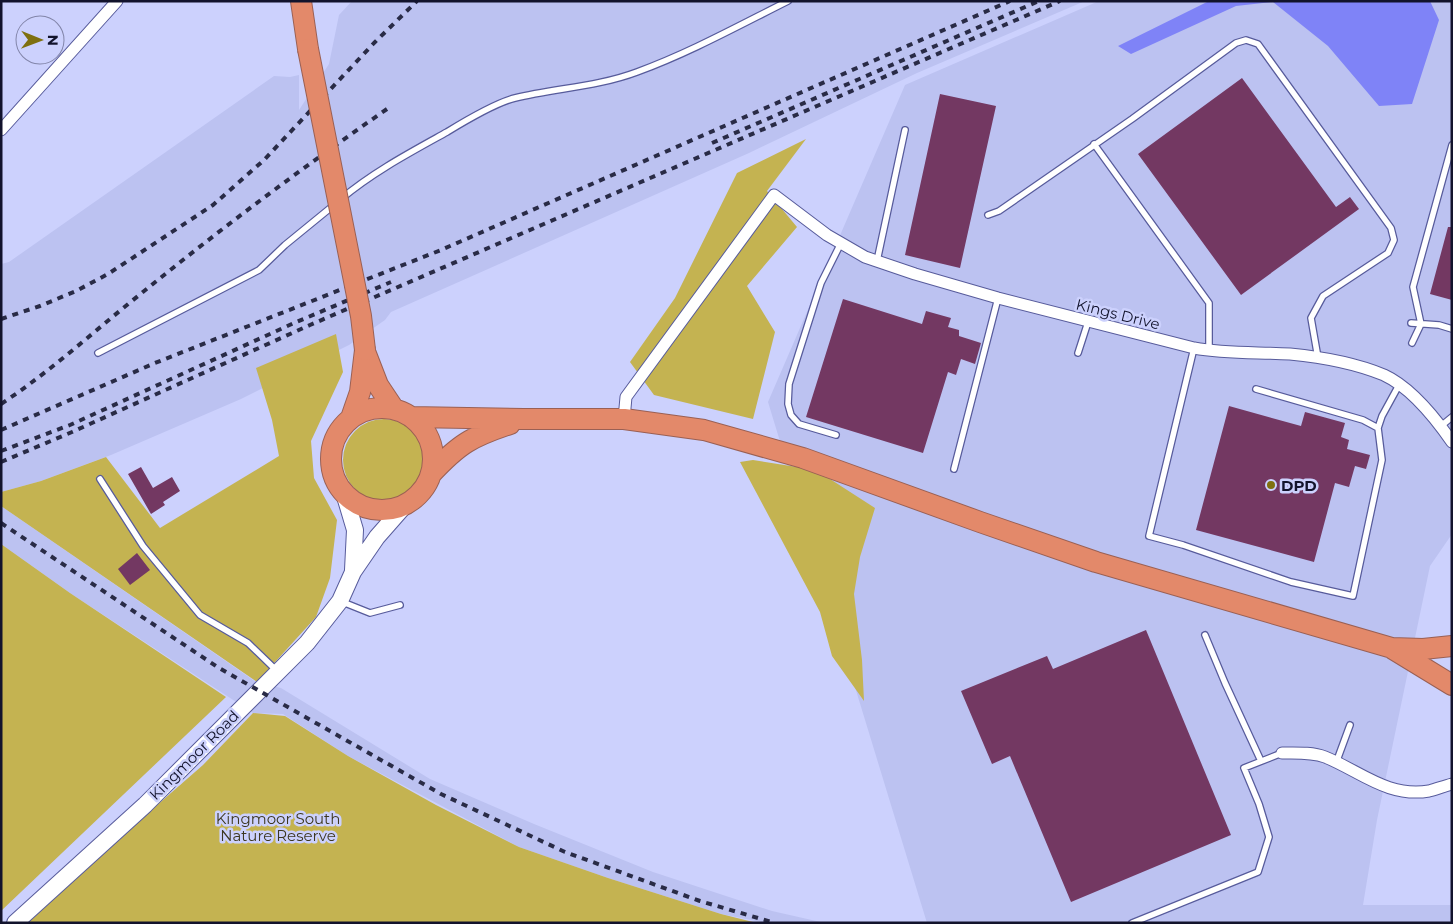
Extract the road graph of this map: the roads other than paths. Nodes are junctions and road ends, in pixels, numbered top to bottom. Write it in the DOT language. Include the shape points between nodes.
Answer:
graph roads {
  1 [pos="117,1"];
  2 [pos="301,1"];
  3 [pos="788,1"];
  4 [pos="1,130"];
  5 [pos="905,130"];
  6 [pos="1094,144"];
  7 [pos="1452,145"];
  8 [pos="988,215"];
  9 [pos="841,243"];
  10 [pos="877,261"];
  11 [pos="998,298"];
  12 [pos="1088,322"];
  13 [pos="1411,323"];
  14 [pos="1421,324"];
  15 [pos="1452,329"];
  16 [pos="1412,343"];
  17 [pos="1194,348"];
  18 [pos="365,350"];
  19 [pos="1209,350"];
  20 [pos="98,353"];
  21 [pos="1078,354"];
  22 [pos="1318,358"];
  23 [pos="1399,385"];
  24 [pos="1256,389"];
  25 [pos="402,413"];
  26 [pos="1452,417"];
  27 [pos="351,418"];
  28 [pos="524,419"];
  29 [pos="624,419"];
  30 [pos="1441,426"];
  31 [pos="1378,428"];
  32 [pos="836,435"];
  33 [pos="1452,442"];
  34 [pos="954,469"];
  35 [pos="431,474"];
  36 [pos="100,479"];
  37 [pos="344,493"];
  38 [pos="406,504"];
  39 [pos="353,572"];
  40 [pos="340,601"];
  41 [pos="400,605"];
  42 [pos="1205,635"];
  43 [pos="1452,646"];
  44 [pos="1392,648"];
  45 [pos="278,672"];
  46 [pos="1452,684"];
  47 [pos="1350,725"];
  48 [pos="1282,753"];
  49 [pos="1262,761"];
  50 [pos="1336,763"];
  51 [pos="1452,784"];
  52 [pos="15,923"];
  53 [pos="1132,923"];
  1 -- 4 [label="street"];
  2 -- 18 [label="highway, bridge"];
  3 -- 20 [label="lane" via="636,72 599,83 513,99 470,119 355,188 259,270"];
  5 -- 10 [label="lane"];
  6 -- 8 [label="lane"];
  6 -- 19 [label="lane" via="1209,303"];
  6 -- 22 [label="lane" via="1236,43 1246,40 1258,44 1391,228 1394,240 1388,253 1323,296 1311,318"];
  7 -- 14 [label="lane" via="1413,287"];
  9 -- 10 [label="street, Kings Drive"];
  9 -- 29 [label="street, Kings Drive" via="774,195 626,397"];
  9 -- 32 [label="lane" via="821,283 789,384 788,404 799,424"];
  10 -- 11 [label="street, Kings Drive"];
  11 -- 12 [label="street, Kings Drive"];
  11 -- 34 [label="lane"];
  12 -- 17 [label="street, Kings Drive"];
  12 -- 21 [label="lane"];
  13 -- 14 [label="lane"];
  14 -- 15 [label="lane" via="1439,324"];
  14 -- 16 [label="lane"];
  17 -- 19 [label="street, Kings Drive"];
  17 -- 31 [label="lane" via="1148,536 1183,544 1291,582 1353,596 1382,460"];
  18 -- 25 [label="highway" via="378,385"];
  18 -- 27 [label="highway" via="360,392"];
  19 -- 22 [label="street, Kings Drive"];
  22 -- 23 [label="street, Kings Drive" via="1363,368"];
  23 -- 30 [label="street, Kings Drive"];
  23 -- 31 [label="lane"];
  24 -- 31 [label="lane" via="1363,420"];
  25 -- 27 [label="highway" via="371,409"];
  25 -- 28 [label="highway"];
  25 -- 35 [label="highway" via="429,438 433,456"];
  26 -- 30 [label="lane"];
  27 -- 37 [label="highway" via="338,432 331,459 334,477"];
  28 -- 29 [label="highway"];
  28 -- 35 [label="highway" via="466,442"];
  29 -- 44 [label="highway" via="704,430 746,441 803,458 1096,562"];
  30 -- 33 [label="street, Kings Drive"];
  35 -- 38 [label="highway" via="424,488"];
  36 -- 45 [label="lane" via="143,546 200,615 248,643"];
  37 -- 38 [label="highway" via="373,509 384,510"];
  37 -- 39 [label="street, Kingmoor Road" via="355,530"];
  38 -- 39 [label="street, Kingmoor Road"];
  39 -- 40 [label="street, Kingmoor Road"];
  40 -- 41 [label="lane" via="370,613"];
  40 -- 45 [label="street, Kingmoor Road" via="307,644"];
  42 -- 49 [label="lane"];
  43 -- 44 [label="highway"];
  44 -- 46 [label="highway"];
  45 -- 52 [label="street, Kingmoor Road" via="145,805"];
  47 -- 50 [label="lane"];
  48 -- 49 [label="lane"];
  48 -- 50 [label="street" via="1323,756"];
  49 -- 53 [label="lane" via="1244,768 1269,838 1258,872"];
  50 -- 51 [label="street" via="1372,782 1400,791 1429,791"];
}
